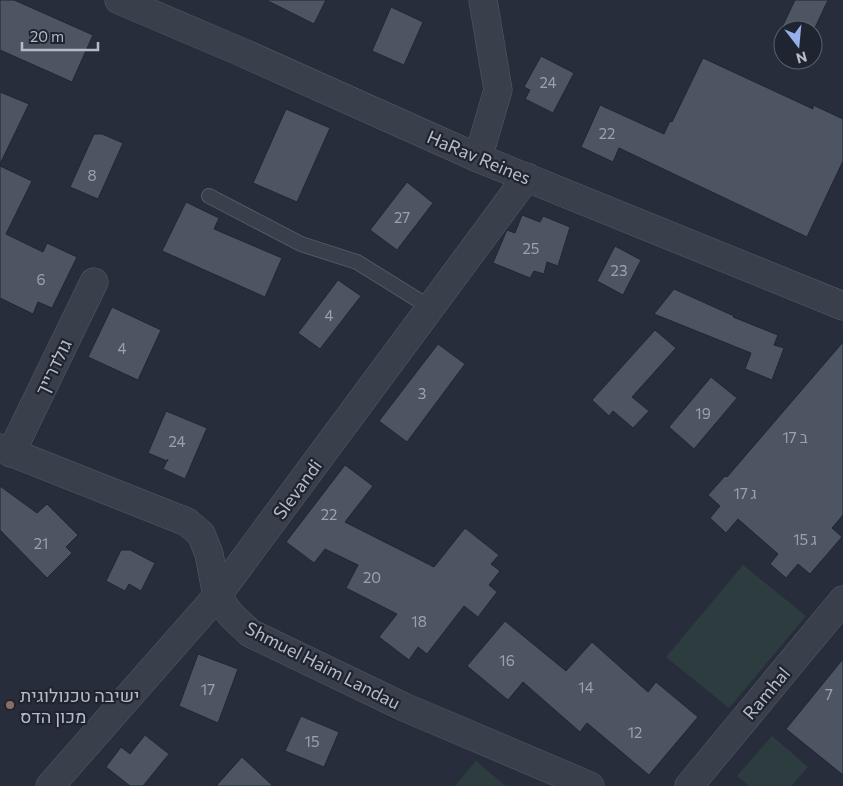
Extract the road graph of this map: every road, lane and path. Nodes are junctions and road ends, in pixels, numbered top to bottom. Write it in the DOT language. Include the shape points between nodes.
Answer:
graph roads {
  1 [pos="119,0"];
  2 [pos="483,0"];
  3 [pos="478,158"];
  4 [pos="527,177"];
  5 [pos="209,196"];
  6 [pos="94,282"];
  7 [pos="843,306"];
  8 [pos="431,308"];
  9 [pos="6,450"];
  10 [pos="217,596"];
  11 [pos="843,600"];
  12 [pos="50,786"];
  13 [pos="590,786"];
  14 [pos="689,786"];
  1 -- 3 [label="street, HaRav Reines"];
  2 -- 3 [label="street" via="498,90"];
  3 -- 4 [label="street, HaRav Reines"];
  4 -- 7 [label="street, HaRav Reines"];
  4 -- 8 [label="street, Slevandi"];
  5 -- 8 [label="lane" via="301,244 358,262"];
  6 -- 9 [label="street, גולדרייך"];
  8 -- 10 [label="street, Slevandi"];
  9 -- 10 [label="street, Shmuel Haim Landau" via="186,522 201,534 209,554"];
  10 -- 12 [label="street, Slevandi"];
  10 -- 13 [label="street, Shmuel Haim Landau" via="230,616 250,633 404,706"];
  11 -- 14 [label="street, Ramhal"];
}
